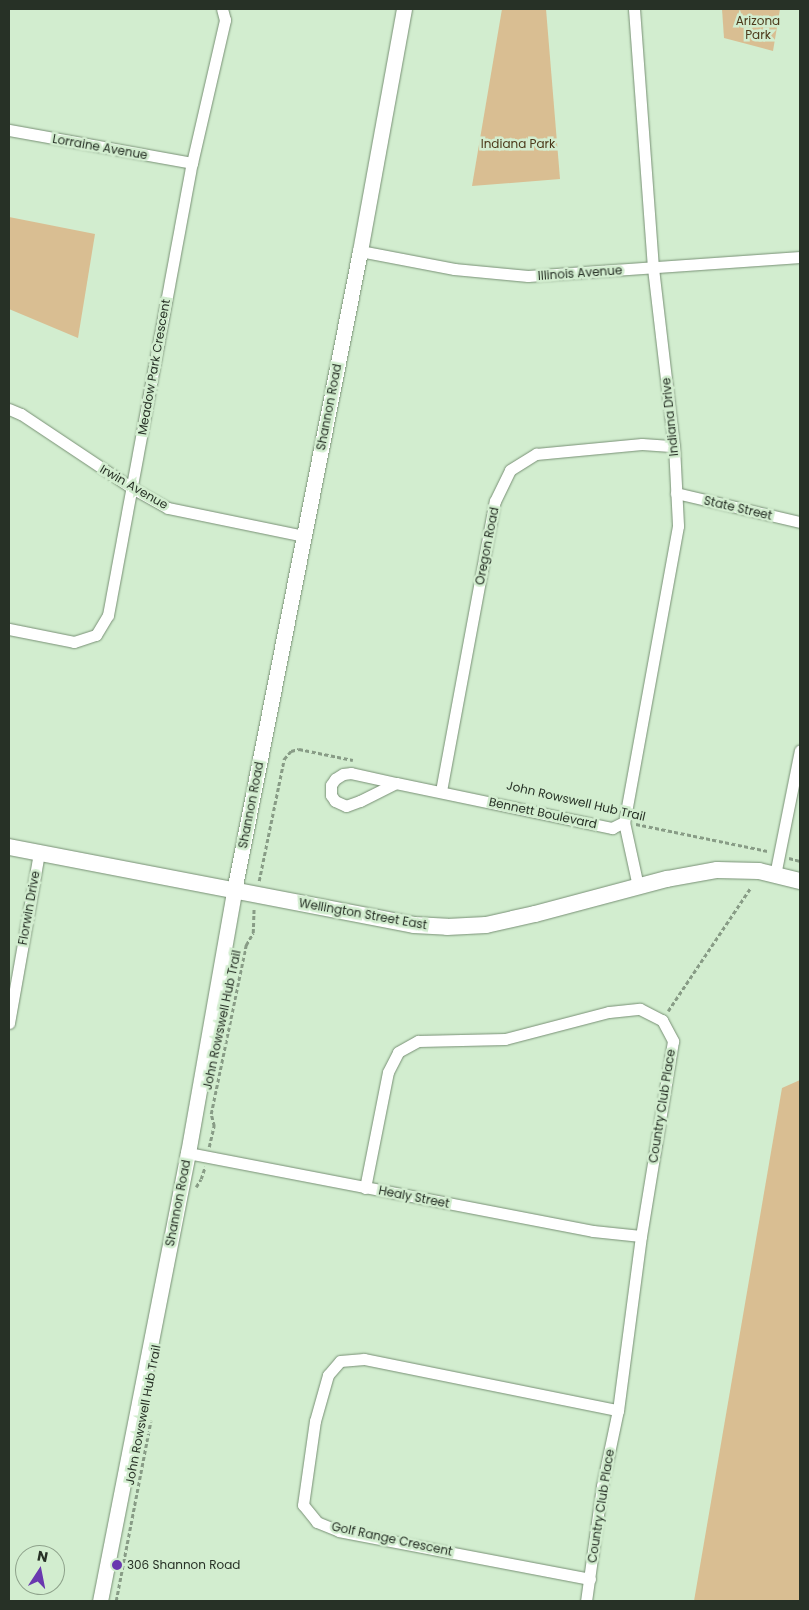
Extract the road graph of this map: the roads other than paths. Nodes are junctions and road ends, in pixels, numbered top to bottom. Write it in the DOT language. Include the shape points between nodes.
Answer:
graph roads {
  1 [pos="222,9"];
  2 [pos="404,9"];
  3 [pos="634,9"];
  4 [pos="9,130"];
  5 [pos="192,163"];
  6 [pos="360,251"];
  7 [pos="800,256"];
  8 [pos="653,268"];
  9 [pos="9,409"];
  10 [pos="674,446"];
  11 [pos="132,488"];
  12 [pos="676,493"];
  13 [pos="800,522"];
  14 [pos="304,536"];
  15 [pos="9,628"];
  16 [pos="800,750"];
  17 [pos="396,783"];
  18 [pos="441,792"];
  19 [pos="624,822"];
  20 [pos="9,847"];
  21 [pos="39,853"];
  22 [pos="775,875"];
  23 [pos="800,881"];
  24 [pos="638,886"];
  25 [pos="234,891"];
  26 [pos="9,1023"];
  27 [pos="188,1153"];
  28 [pos="365,1188"];
  29 [pos="641,1236"];
  30 [pos="618,1410"];
  31 [pos="590,1579"];
  32 [pos="100,1601"];
  33 [pos="586,1601"];
  1 -- 5 [label="street, Meadow Park Crescent" via="225,20"];
  2 -- 6 [label="street, Shannon Road"];
  3 -- 8 [label="street, Indiana Drive"];
  4 -- 5 [label="street, Lorraine Avenue"];
  5 -- 11 [label="street, Meadow Park Crescent"];
  6 -- 8 [label="street, Illinois Avenue" via="454,269 528,276"];
  6 -- 14 [label="street, Shannon Road"];
  7 -- 8 [label="street, Illinois Avenue"];
  8 -- 10 [label="street, Indiana Drive"];
  9 -- 11 [label="street, Irwin Avenue"];
  10 -- 12 [label="street, Indiana Drive"];
  10 -- 18 [label="street, Oregon Road" via="642,444 536,454 510,470 495,501"];
  11 -- 14 [label="street, Irwin Avenue" via="168,508"];
  11 -- 15 [label="street, Meadow Park Crescent" via="108,615 96,635 74,642"];
  12 -- 13 [label="street, State Street"];
  12 -- 19 [label="street, Indiana Drive" via="678,526"];
  14 -- 25 [label="street, Shannon Road"];
  16 -- 22 [label="street"];
  17 -- 17 [label="street, Bennett Boulevard" via="342,774 331,785 331,795 346,806"];
  17 -- 18 [label="street, Bennett Boulevard"];
  18 -- 19 [label="street, Bennett Boulevard" via="612,828"];
  19 -- 24 [label="street"];
  20 -- 21 [label="main road, Wellington Street East"];
  21 -- 25 [label="main road, Wellington Street East"];
  21 -- 26 [label="street, Florwin Drive"];
  22 -- 23 [label="main road"];
  22 -- 24 [label="main road, Wellington Street East" via="717,870"];
  24 -- 25 [label="main road, Wellington Street East" via="486,925 447,927 414,926"];
  25 -- 27 [label="street, Shannon Road"];
  27 -- 28 [label="street, Healy Street"];
  27 -- 32 [label="street, Shannon Road"];
  28 -- 29 [label="street, Healy Street" via="593,1231"];
  28 -- 29 [label="street, Country Club Place" via="388,1072 398,1052 418,1041 505,1039 609,1012 640,1010 662,1020 672,1041"];
  29 -- 30 [label="street, Country Club Place"];
  30 -- 31 [label="street, Country Club Place" via="602,1486"];
  30 -- 31 [label="street, Golf Range Crescent" via="364,1359 340,1361 328,1375 315,1421 303,1505 316,1522 339,1531"];
  31 -- 33 [label="street, Country Club Place"];
}
